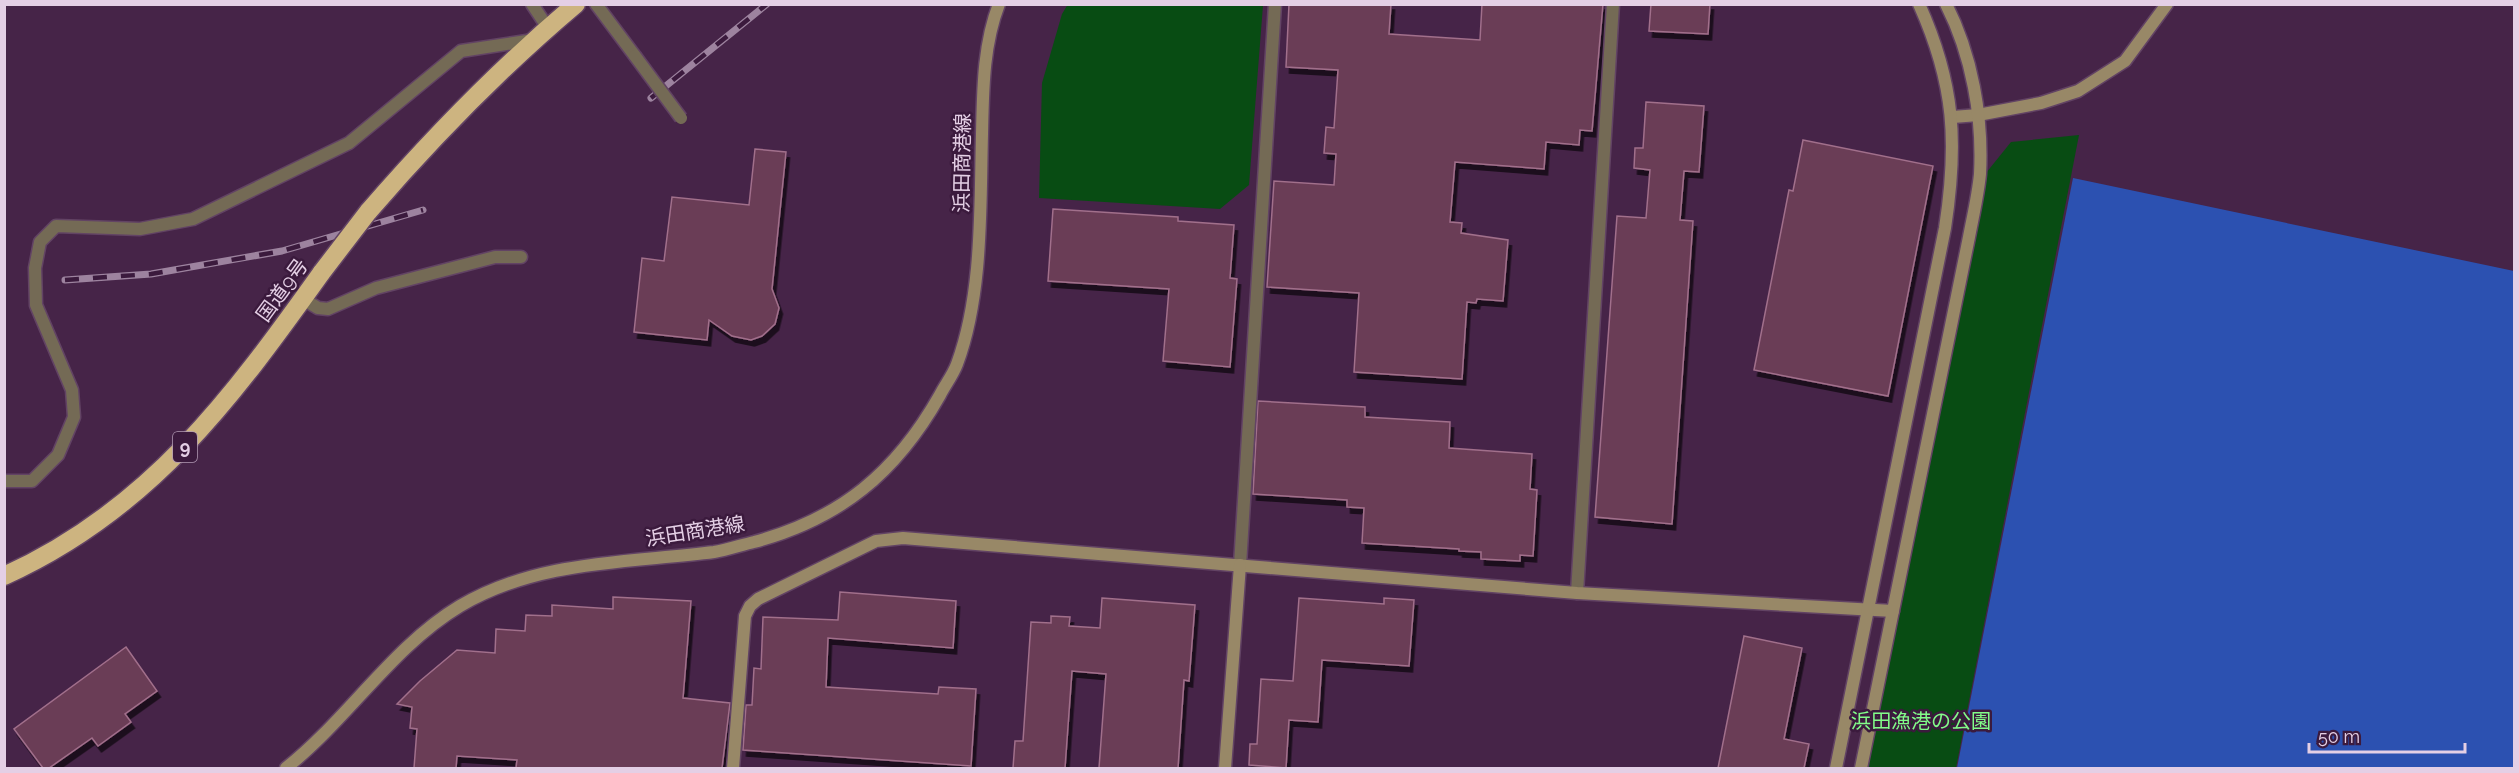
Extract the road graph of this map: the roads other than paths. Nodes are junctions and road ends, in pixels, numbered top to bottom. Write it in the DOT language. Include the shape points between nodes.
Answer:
graph roads {
  1 [pos="532,4"];
  2 [pos="576,4"];
  3 [pos="596,4"];
  4 [pos="999,4"];
  5 [pos="1275,4"];
  6 [pos="1613,4"];
  7 [pos="1919,4"];
  8 [pos="1946,4"];
  9 [pos="2167,4"];
  10 [pos="541,34"];
  11 [pos="1978,115"];
  12 [pos="1953,117"];
  13 [pos="681,118"];
  14 [pos="521,257"];
  15 [pos="303,299"];
  16 [pos="4,482"];
  17 [pos="1240,565"];
  18 [pos="4,576"];
  19 [pos="1577,593"];
  20 [pos="1868,609"];
  21 [pos="1893,611"];
  22 [pos="286,768"];
  23 [pos="733,768"];
  24 [pos="1225,768"];
  25 [pos="1836,768"];
  26 [pos="1861,768"];
  1 -- 10 [label="street"];
  2 -- 10 [label="highway, 国道9号 / 9"];
  3 -- 13 [label="street, bridge"];
  4 -- 22 [label="street, 浜田商港線" via="983,73 980,218 973,299 957,364 921,428 886,470 839,508 779,535 718,552 566,567 516,580 459,607 412,644 316,745"];
  5 -- 17 [label="street"];
  6 -- 19 [label="street"];
  7 -- 12 [label="street" via="1942,62"];
  8 -- 11 [label="street" via="1968,62"];
  9 -- 11 [label="street" via="2125,61 2078,91 2041,103"];
  10 -- 15 [label="highway, 国道9号 / 9, bridge" via="440,131 368,212"];
  10 -- 16 [label="street" via="461,51 349,143 193,219 140,229 56,226 40,242 35,268 36,305 72,390 74,417 58,455 32,481"];
  11 -- 12 [label="street"];
  11 -- 21 [label="street" via="1980,175"];
  12 -- 20 [label="street" via="1953,176 1945,228"];
  14 -- 15 [label="street" via="495,256 376,288 328,309"];
  15 -- 18 [label="highway, 国道9号 / 9" via="237,390 153,479 90,528"];
  17 -- 19 [label="street"];
  17 -- 23 [label="street" via="903,538 876,541 750,606 745,616"];
  17 -- 24 [label="street"];
  19 -- 20 [label="street"];
  20 -- 21 [label="street"];
  20 -- 25 [label="street"];
  21 -- 26 [label="street"];
}
